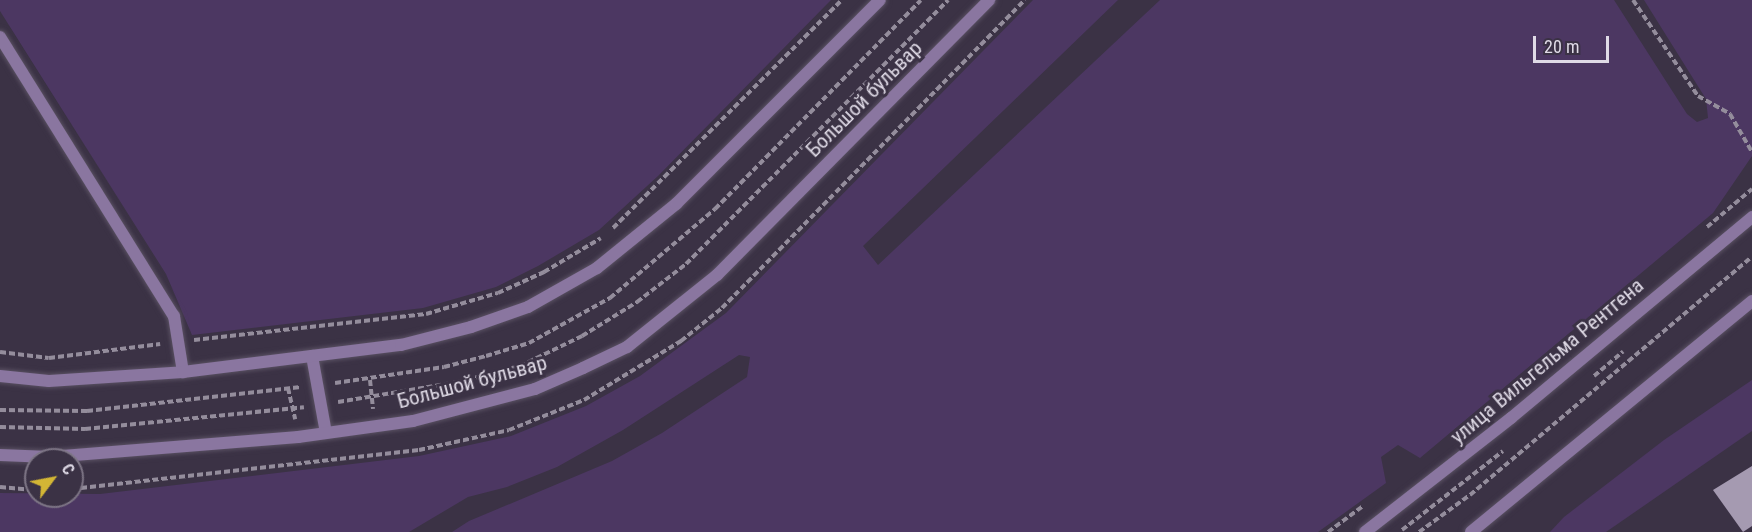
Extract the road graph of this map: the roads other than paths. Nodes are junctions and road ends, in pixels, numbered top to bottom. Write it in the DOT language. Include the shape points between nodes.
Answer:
graph roads {
  1 [pos="880,0"];
  2 [pos="989,0"];
  3 [pos="0,37"];
  4 [pos="1752,217"];
  5 [pos="1752,301"];
  6 [pos="312,356"];
  7 [pos="183,372"];
  8 [pos="0,376"];
  9 [pos="326,432"];
  10 [pos="0,455"];
  11 [pos="1365,532"];
  12 [pos="1471,532"];
  1 -- 6 [label="street" via="676,204 597,268 528,307 471,327 401,345"];
  2 -- 9 [label="street, Большой бульвар" via="717,275 627,346 535,389 413,421"];
  3 -- 7 [label="street" via="174,316"];
  4 -- 11 [label="street, улица Вильгельма Рентгена" via="1511,418"];
  5 -- 12 [label="street"];
  6 -- 7 [label="street"];
  6 -- 9 [label="street"];
  7 -- 8 [label="street" via="49,381"];
  9 -- 10 [label="street, Большой бульвар" via="50,457"];
}
